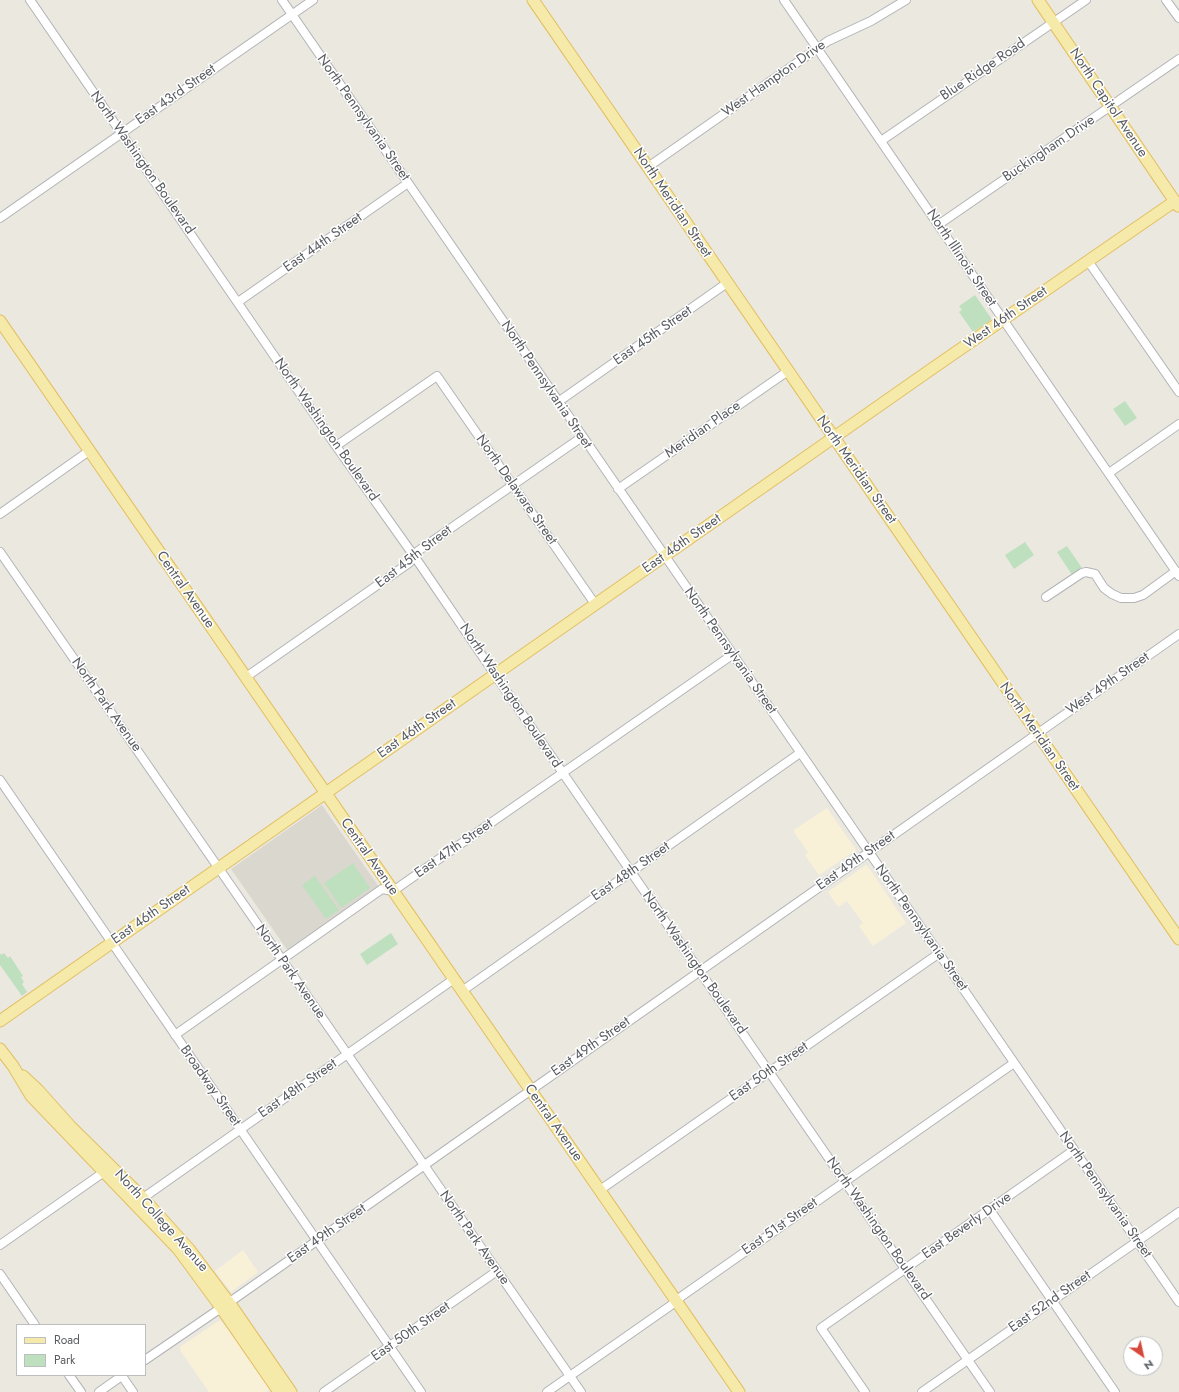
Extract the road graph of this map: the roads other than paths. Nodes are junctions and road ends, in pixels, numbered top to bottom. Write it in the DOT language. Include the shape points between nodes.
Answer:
graph roads {
  1 [pos="30,0"];
  2 [pos="282,0"];
  3 [pos="313,0"];
  4 [pos="533,0"];
  5 [pos="784,0"];
  6 [pos="906,0"];
  7 [pos="1038,0"];
  8 [pos="1086,0"];
  9 [pos="1166,0"];
  10 [pos="292,14"];
  11 [pos="1179,18"];
  12 [pos="1053,22"];
  13 [pos="817,49"];
  14 [pos="1179,59"];
  15 [pos="1111,106"];
  16 [pos="121,134"];
  17 [pos="881,141"];
  18 [pos="648,167"];
  19 [pos="408,183"];
  20 [pos="1178,202"];
  21 [pos="0,218"];
  22 [pos="938,225"];
  23 [pos="1088,261"];
  24 [pos="727,283"];
  25 [pos="238,302"];
  26 [pos="1003,320"];
  27 [pos="0,321"];
  28 [pos="788,371"];
  29 [pos="1179,392"];
  30 [pos="558,402"];
  31 [pos="1179,424"];
  32 [pos="582,436"];
  33 [pos="834,438"];
  34 [pos="336,446"];
  35 [pos="89,451"];
  36 [pos="1109,473"];
  37 [pos="512,485"];
  38 [pos="618,489"];
  39 [pos="0,514"];
  40 [pos="0,552"];
  41 [pos="414,556"];
  42 [pos="664,556"];
  43 [pos="1178,574"];
  44 [pos="1046,597"];
  45 [pos="595,604"];
  46 [pos="1179,634"];
  47 [pos="732,655"];
  48 [pos="495,675"];
  49 [pos="246,677"];
  50 [pos="1037,733"];
  51 [pos="800,753"];
  52 [pos="563,773"];
  53 [pos="0,780"];
  54 [pos="325,793"];
  55 [pos="868,852"];
  56 [pos="218,868"];
  57 [pos="631,872"];
  58 [pos="393,891"];
  59 [pos="1179,939"];
  60 [pos="112,943"];
  61 [pos="938,954"];
  62 [pos="282,960"];
  63 [pos="700,971"];
  64 [pos="454,979"];
  65 [pos="462,991"];
  66 [pos="0,1021"];
  67 [pos="175,1036"];
  68 [pos="0,1049"];
  69 [pos="347,1054"];
  70 [pos="1014,1063"];
  71 [pos="13,1066"];
  72 [pos="769,1072"];
  73 [pos="530,1090"];
  74 [pos="240,1130"];
  75 [pos="1074,1150"];
  76 [pos="424,1166"];
  77 [pos="104,1172"];
  78 [pos="845,1181"];
  79 [pos="600,1190"];
  80 [pos="142,1198"];
  81 [pos="990,1210"];
  82 [pos="1179,1212"];
  83 [pos="317,1241"];
  84 [pos="1137,1241"];
  85 [pos="0,1245"];
  86 [pos="906,1269"];
  87 [pos="497,1271"];
  88 [pos="0,1274"];
  89 [pos="1052,1301"];
  90 [pos="675,1302"];
  91 [pos="1179,1302"];
  92 [pos="225,1305"];
  93 [pos="34,1324"];
  94 [pos="390,1346"];
  95 [pos="146,1359"];
  96 [pos="968,1360"];
  97 [pos="70,1376"];
  98 [pos="123,1376"];
  99 [pos="570,1376"];
  100 [pos="81,1392"];
  101 [pos="98,1392"];
  102 [pos="133,1392"];
  103 [pos="279,1392"];
  104 [pos="291,1392"];
  105 [pos="324,1392"];
  106 [pos="421,1392"];
  107 [pos="547,1392"];
  108 [pos="580,1392"];
  109 [pos="739,1392"];
  110 [pos="865,1392"];
  111 [pos="922,1392"];
  112 [pos="990,1392"];
  113 [pos="1114,1392"];
  1 -- 16 [label="street, North Washington Boulevard"];
  2 -- 10 [label="street, North Pennsylvania Street"];
  3 -- 10 [label="street, East 43rd Street"];
  4 -- 18 [label="main road, North Meridian Street"];
  5 -- 13 [label="street, North Illinois Street"];
  6 -- 13 [label="street, West Hampton Drive"];
  7 -- 12 [label="main road, North Capitol Avenue"];
  8 -- 12 [label="street, Blue Ridge Road"];
  9 -- 11 [label="street"];
  10 -- 16 [label="street, East 43rd Street"];
  10 -- 19 [label="street, North Pennsylvania Street"];
  12 -- 15 [label="main road, North Capitol Avenue"];
  12 -- 17 [label="street, Blue Ridge Road"];
  13 -- 17 [label="street, North Illinois Street"];
  13 -- 18 [label="street, West Hampton Drive"];
  14 -- 15 [label="street, Buckingham Drive"];
  15 -- 20 [label="main road, North Capitol Avenue"];
  15 -- 22 [label="street, Buckingham Drive"];
  16 -- 21 [label="street, East 43rd Street"];
  16 -- 25 [label="street, North Washington Boulevard"];
  17 -- 22 [label="street, North Illinois Street"];
  18 -- 24 [label="main road, North Meridian Street"];
  19 -- 25 [label="street, East 44th Street"];
  19 -- 30 [label="street, North Pennsylvania Street"];
  20 -- 23 [label="main road, West 46th Street"];
  22 -- 26 [label="street, North Illinois Street"];
  23 -- 26 [label="main road, West 46th Street"];
  23 -- 29 [label="street"];
  24 -- 28 [label="main road, North Meridian Street"];
  24 -- 30 [label="street, East 45th Street"];
  25 -- 34 [label="street, North Washington Boulevard"];
  26 -- 33 [label="main road, West 46th Street"];
  26 -- 36 [label="street, North Illinois Street"];
  27 -- 35 [label="main road, Central Avenue"];
  28 -- 33 [label="main road, North Meridian Street"];
  28 -- 38 [label="street, Meridian Place"];
  30 -- 32 [label="street, North Pennsylvania Street"];
  31 -- 36 [label="street"];
  32 -- 37 [label="street, East 45th Street"];
  32 -- 38 [label="street, North Pennsylvania Street"];
  33 -- 42 [label="main road, East 46th Street"];
  33 -- 50 [label="main road, North Meridian Street"];
  34 -- 37 [label="street, North Delaware Street" via="437,376"];
  34 -- 41 [label="street, North Washington Boulevard"];
  35 -- 39 [label="street"];
  35 -- 49 [label="main road, Central Avenue"];
  36 -- 43 [label="street, North Illinois Street"];
  37 -- 41 [label="street, East 45th Street"];
  37 -- 45 [label="street, North Delaware Street"];
  38 -- 42 [label="street, North Pennsylvania Street"];
  40 -- 56 [label="street, North Park Avenue"];
  41 -- 48 [label="street, North Washington Boulevard"];
  41 -- 49 [label="street, East 45th Street" via="409,563"];
  42 -- 45 [label="main road, East 46th Street"];
  42 -- 47 [label="street, North Pennsylvania Street"];
  43 -- 44 [label="street" via="1143,595 1121,598 1104,588 1095,574 1086,572"];
  45 -- 48 [label="main road, East 46th Street"];
  46 -- 50 [label="street, West 49th Street"];
  47 -- 51 [label="street, North Pennsylvania Street"];
  47 -- 52 [label="street, East 47th Street"];
  48 -- 52 [label="street, North Washington Boulevard"];
  48 -- 54 [label="main road, East 46th Street"];
  49 -- 54 [label="main road, Central Avenue"];
  50 -- 55 [label="street, East 49th Street"];
  50 -- 59 [label="main road, North Meridian Street"];
  51 -- 55 [label="street, North Pennsylvania Street"];
  51 -- 57 [label="street, East 48th Street"];
  52 -- 57 [label="street, North Washington Boulevard"];
  52 -- 58 [label="street, East 47th Street"];
  53 -- 60 [label="street, Broadway Street"];
  54 -- 56 [label="main road, East 46th Street"];
  54 -- 58 [label="main road, Central Avenue"];
  55 -- 61 [label="street, North Pennsylvania Street"];
  55 -- 63 [label="street, East 49th Street"];
  56 -- 60 [label="main road, East 46th Street"];
  56 -- 62 [label="street, North Park Avenue"];
  57 -- 63 [label="street, North Washington Boulevard"];
  57 -- 65 [label="street, East 48th Street"];
  58 -- 62 [label="street, East 47th Street" via="382,889"];
  58 -- 64 [label="main road, Central Avenue"];
  60 -- 66 [label="main road, East 46th Street"];
  60 -- 67 [label="street, Broadway Street"];
  61 -- 70 [label="street, North Pennsylvania Street"];
  61 -- 72 [label="street, East 50th Street"];
  62 -- 67 [label="street, East 47th Street"];
  62 -- 69 [label="street, North Park Avenue"];
  63 -- 72 [label="street, North Washington Boulevard"];
  63 -- 73 [label="street, East 49th Street"];
  64 -- 65 [label="main road, Central Avenue"];
  64 -- 69 [label="street, East 48th Street"];
  65 -- 73 [label="main road, Central Avenue"];
  67 -- 74 [label="street, Broadway Street"];
  68 -- 71 [label="main road, North College Avenue"];
  69 -- 74 [label="street, East 48th Street"];
  69 -- 76 [label="street, North Park Avenue"];
  70 -- 75 [label="street, North Pennsylvania Street"];
  70 -- 78 [label="street, East 51st Street"];
  71 -- 77 [label="main road, North College Avenue" via="31,1096"];
  71 -- 80 [label="main road, North College Avenue"];
  72 -- 78 [label="street, North Washington Boulevard"];
  72 -- 79 [label="street, East 50th Street"];
  73 -- 76 [label="street, East 49th Street"];
  73 -- 79 [label="main road, Central Avenue"];
  74 -- 80 [label="street, East 48th Street"];
  74 -- 83 [label="street, Broadway Street"];
  75 -- 81 [label="street, East Beverly Drive"];
  75 -- 84 [label="street, North Pennsylvania Street"];
  76 -- 83 [label="street, East 49th Street"];
  76 -- 87 [label="street, North Park Avenue"];
  77 -- 85 [label="street"];
  77 -- 92 [label="main road, North College Avenue" via="178,1249"];
  78 -- 86 [label="street, North Washington Boulevard"];
  78 -- 90 [label="street, East 51st Street"];
  79 -- 90 [label="main road, Central Avenue"];
  80 -- 92 [label="main road, North College Avenue" via="189,1249"];
  81 -- 86 [label="street, East Beverly Drive"];
  81 -- 89 [label="street"];
  82 -- 84 [label="street, East 52nd Street"];
  83 -- 92 [label="street, East 49th Street"];
  83 -- 94 [label="street, Broadway Street"];
  84 -- 89 [label="street, East 52nd Street"];
  84 -- 91 [label="street, North Pennsylvania Street"];
  86 -- 96 [label="street, North Washington Boulevard"];
  86 -- 110 [label="street, East Beverly Drive" via="821,1328"];
  87 -- 94 [label="street, East 50th Street"];
  87 -- 99 [label="street, North Park Avenue"];
  88 -- 93 [label="street"];
  89 -- 96 [label="street, East 52nd Street"];
  89 -- 113 [label="street"];
  90 -- 99 [label="street, East 51st Street"];
  90 -- 109 [label="main road, Central Avenue"];
  92 -- 95 [label="street, East 49th Street"];
  92 -- 103 [label="main road, North College Avenue"];
  92 -- 104 [label="main road, North College Avenue"];
  94 -- 105 [label="street, East 50th Street"];
  94 -- 106 [label="street, Broadway Street"];
  96 -- 111 [label="street, East 52nd Street"];
  96 -- 112 [label="street, North Washington Boulevard"];
  97 -- 100 [label="street"];
  98 -- 101 [label="street"];
  98 -- 102 [label="street"];
  99 -- 107 [label="street, East 51st Street"];
  99 -- 108 [label="street, North Park Avenue"];
}
